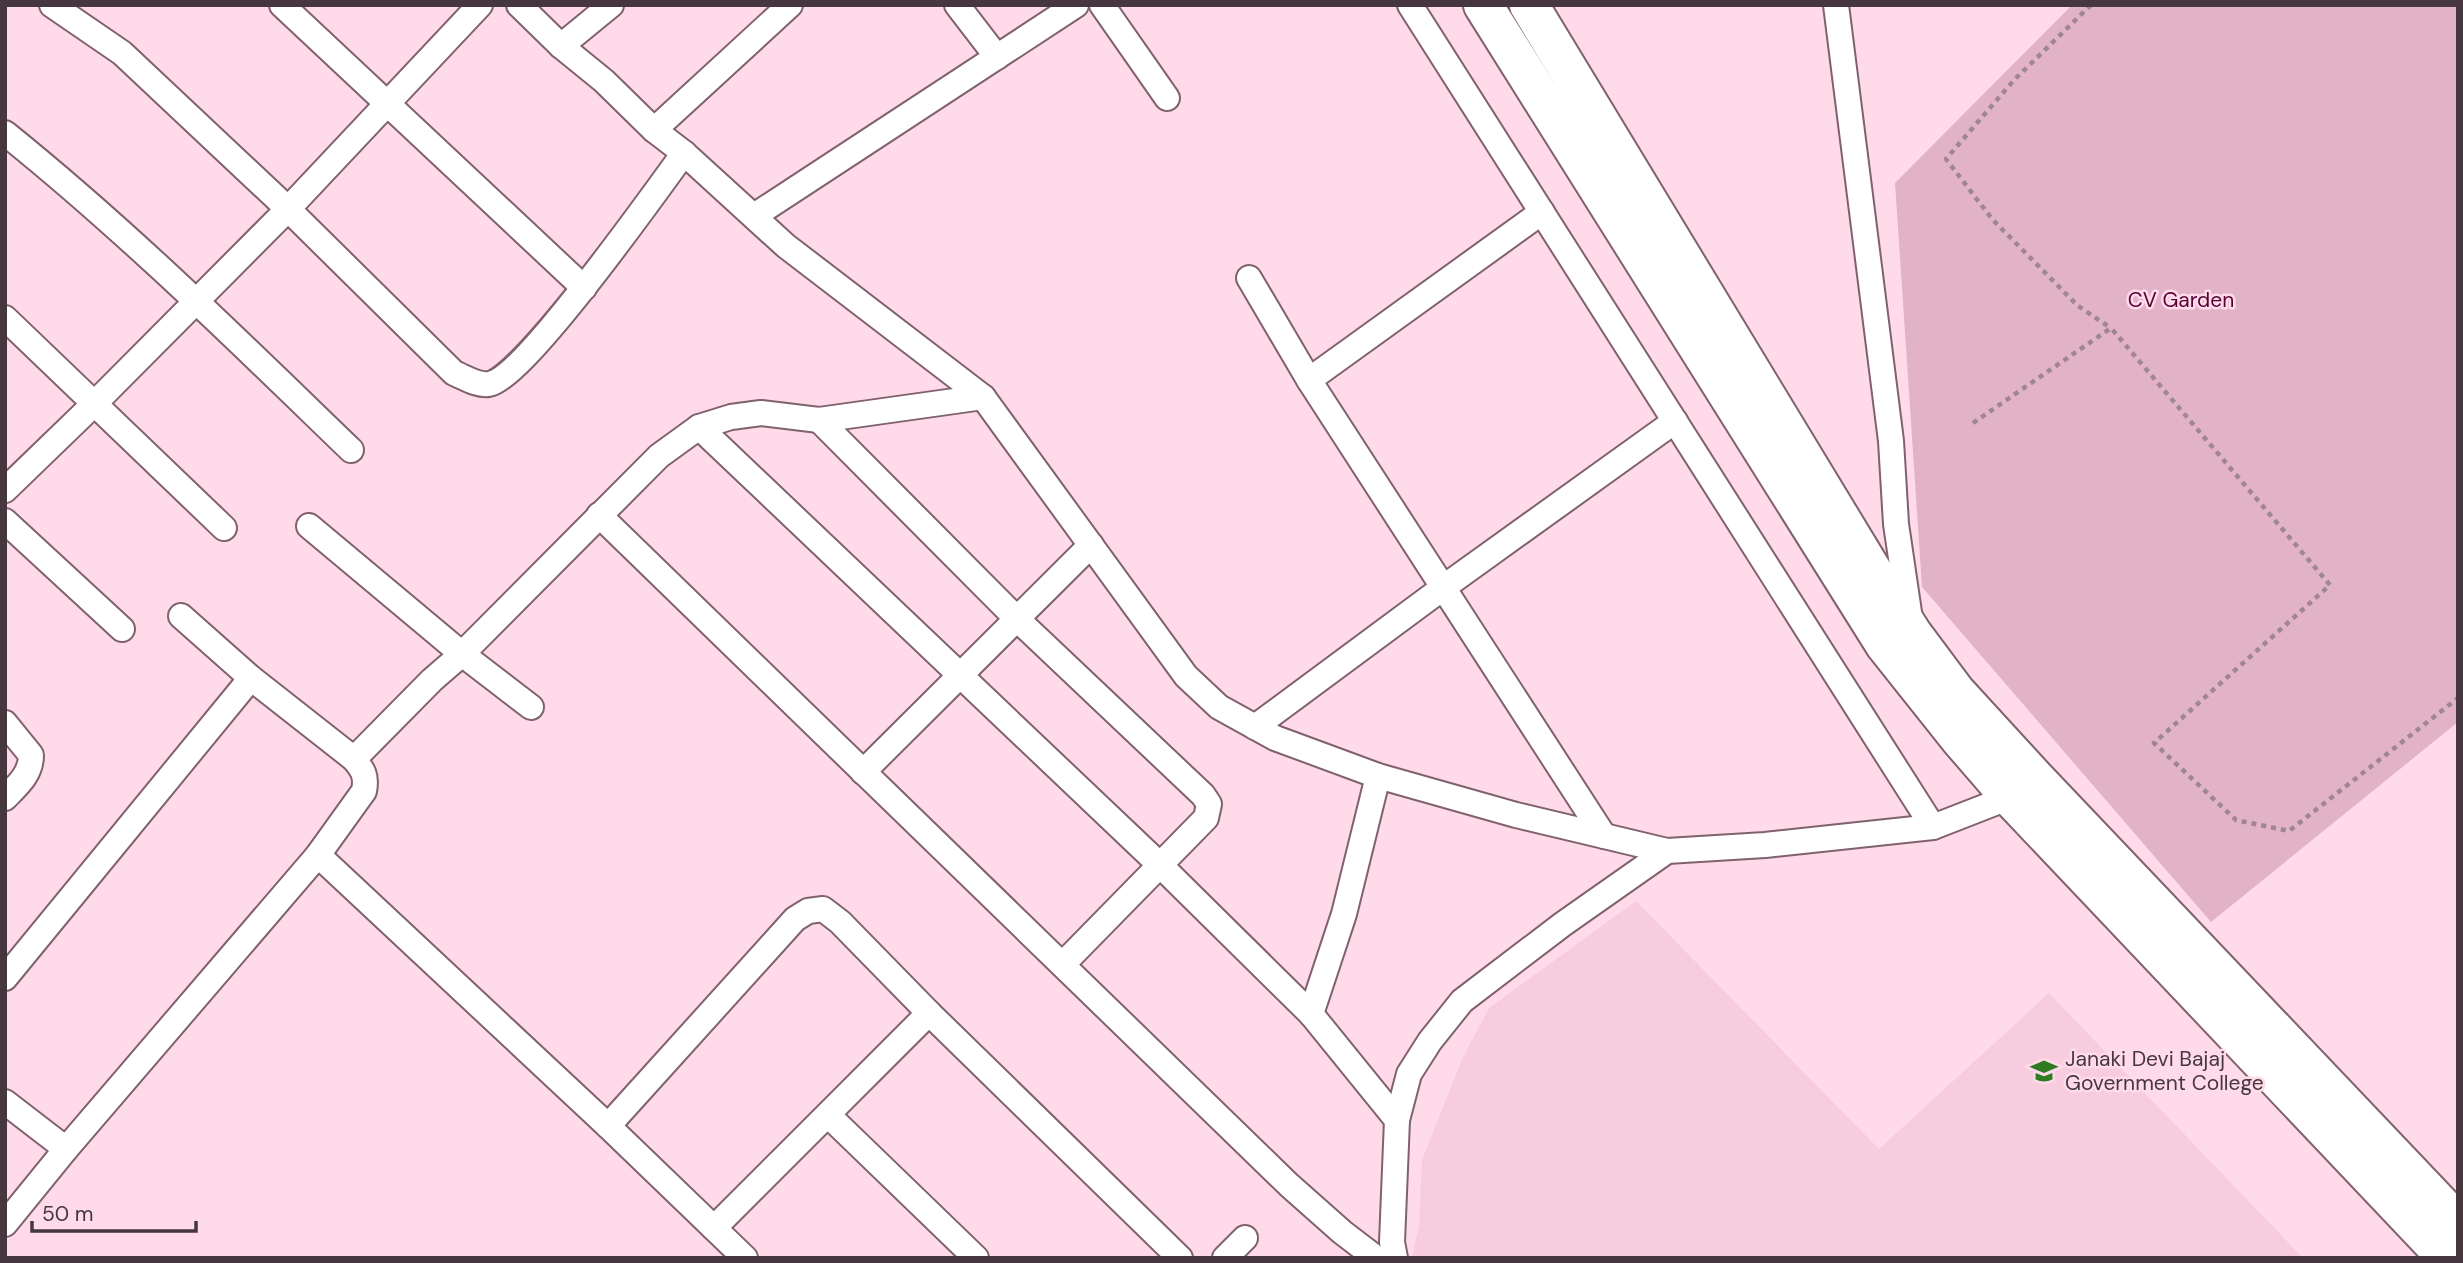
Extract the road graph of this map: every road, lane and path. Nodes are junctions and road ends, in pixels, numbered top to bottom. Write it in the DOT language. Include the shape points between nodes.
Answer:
graph roads {
  1 [pos="52,5"];
  2 [pos="282,5"];
  3 [pos="480,5"];
  4 [pos="519,5"];
  5 [pos="611,5"];
  6 [pos="790,5"];
  7 [pos="957,5"];
  8 [pos="1076,5"];
  9 [pos="1102,5"];
  10 [pos="1410,5"];
  11 [pos="1483,5"];
  12 [pos="1529,5"];
  13 [pos="1836,5"];
  14 [pos="2091,5"];
  15 [pos="561,46"];
  16 [pos="997,57"];
  17 [pos="1167,98"];
  18 [pos="386,104"];
  19 [pos="654,130"];
  20 [pos="5,133"];
  21 [pos="684,153"];
  22 [pos="288,209"];
  23 [pos="1542,212"];
  24 [pos="754,216"];
  25 [pos="1249,278"];
  26 [pos="584,288"];
  27 [pos="195,300"];
  28 [pos="5,318"];
  29 [pos="2111,328"];
  30 [pos="1309,380"];
  31 [pos="983,397"];
  32 [pos="94,404"];
  33 [pos="819,420"];
  34 [pos="1675,421"];
  35 [pos="1973,423"];
  36 [pos="699,427"];
  37 [pos="352,450"];
  38 [pos="5,490"];
  39 [pos="599,515"];
  40 [pos="5,521"];
  41 [pos="309,526"];
  42 [pos="224,528"];
  43 [pos="1091,545"];
  44 [pos="1444,587"];
  45 [pos="181,616"];
  46 [pos="1017,619"];
  47 [pos="122,629"];
  48 [pos="1912,633"];
  49 [pos="462,654"];
  50 [pos="959,676"];
  51 [pos="251,678"];
  52 [pos="2458,698"];
  53 [pos="531,707"];
  54 [pos="5,723"];
  55 [pos="1255,727"];
  56 [pos="354,759"];
  57 [pos="863,772"];
  58 [pos="1378,776"];
  59 [pos="2021,787"];
  60 [pos="5,798"];
  61 [pos="1933,827"];
  62 [pos="1604,836"];
  63 [pos="1667,851"];
  64 [pos="318,855"];
  65 [pos="1161,866"];
  66 [pos="1063,964"];
  67 [pos="5,978"];
  68 [pos="929,1013"];
  69 [pos="1311,1014"];
  70 [pos="5,1102"];
  71 [pos="828,1115"];
  72 [pos="1397,1120"];
  73 [pos="608,1126"];
  74 [pos="66,1149"];
  75 [pos="2458,1223"];
  76 [pos="5,1224"];
  77 [pos="714,1228"];
  78 [pos="1245,1238"];
  79 [pos="745,1258"];
  80 [pos="976,1258"];
  81 [pos="1180,1258"];
  82 [pos="1225,1258"];
  83 [pos="1376,1258"];
  84 [pos="1395,1258"];
  85 [pos="2447,1258"];
  1 -- 22 [label="street" via="122,53"];
  2 -- 18 [label="street"];
  3 -- 18 [label="street"];
  4 -- 15 [label="street"];
  5 -- 15 [label="street"];
  6 -- 19 [label="street"];
  7 -- 16 [label="street"];
  8 -- 16 [label="street"];
  9 -- 17 [label="street"];
  10 -- 23 [label="street"];
  11 -- 59 [label="main road" via="1885,645 1959,738"];
  12 -- 48 [label="main road"];
  13 -- 48 [label="street"];
  14 -- 29 [label="path" via="2014,80 1945,159 1992,219 2078,306"];
  15 -- 19 [label="street"];
  16 -- 24 [label="street"];
  18 -- 22 [label="street"];
  18 -- 26 [label="street"];
  19 -- 21 [label="street"];
  20 -- 27 [label="street"];
  21 -- 24 [label="street"];
  21 -- 26 [label="street"];
  22 -- 26 [label="street" via="454,373 474,382 490,384 510,373"];
  22 -- 27 [label="street"];
  23 -- 30 [label="street"];
  23 -- 34 [label="street"];
  24 -- 31 [label="street" via="786,246"];
  25 -- 30 [label="street"];
  27 -- 32 [label="street"];
  27 -- 37 [label="street"];
  28 -- 32 [label="street"];
  29 -- 35 [label="path"];
  29 -- 52 [label="path" via="2330,585 2154,743 2236,820 2289,831"];
  30 -- 44 [label="street"];
  31 -- 33 [label="street"];
  31 -- 43 [label="street"];
  32 -- 38 [label="street"];
  32 -- 42 [label="street"];
  33 -- 36 [label="street" via="761,413"];
  33 -- 46 [label="street"];
  34 -- 44 [label="street"];
  34 -- 61 [label="street"];
  36 -- 39 [label="street" via="659,456"];
  36 -- 50 [label="street"];
  39 -- 49 [label="street"];
  39 -- 57 [label="street"];
  40 -- 47 [label="street"];
  41 -- 49 [label="street"];
  43 -- 46 [label="street"];
  43 -- 55 [label="street" via="1186,676 1219,708"];
  44 -- 55 [label="street"];
  44 -- 62 [label="street"];
  45 -- 51 [label="street"];
  46 -- 50 [label="street"];
  46 -- 65 [label="street" via="1209,804 1206,818"];
  48 -- 59 [label="main road"];
  49 -- 53 [label="street"];
  49 -- 56 [label="street"];
  50 -- 57 [label="street"];
  50 -- 65 [label="street"];
  51 -- 56 [label="street"];
  51 -- 67 [label="street"];
  54 -- 60 [label="street" via="31,755 31,766"];
  55 -- 58 [label="street"];
  56 -- 64 [label="street" via="363,770 364,791"];
  57 -- 66 [label="street"];
  58 -- 62 [label="street"];
  58 -- 69 [label="street" via="1344,914"];
  59 -- 61 [label="street"];
  59 -- 75 [label="main road"];
  59 -- 85 [label="main road"];
  61 -- 63 [label="street"];
  62 -- 63 [label="street"];
  63 -- 72 [label="street" via="1462,1000 1409,1074"];
  64 -- 73 [label="street"];
  64 -- 74 [label="street"];
  65 -- 66 [label="street"];
  65 -- 69 [label="street"];
  66 -- 83 [label="street" via="1289,1185"];
  68 -- 71 [label="street"];
  68 -- 73 [label="street" via="840,922 823,909 808,911 794,919"];
  68 -- 81 [label="street"];
  69 -- 72 [label="street"];
  70 -- 74 [label="street"];
  71 -- 77 [label="street"];
  71 -- 80 [label="street"];
  72 -- 84 [label="street"];
  73 -- 77 [label="street"];
  74 -- 76 [label="street"];
  77 -- 79 [label="street"];
  78 -- 82 [label="street"];
}
